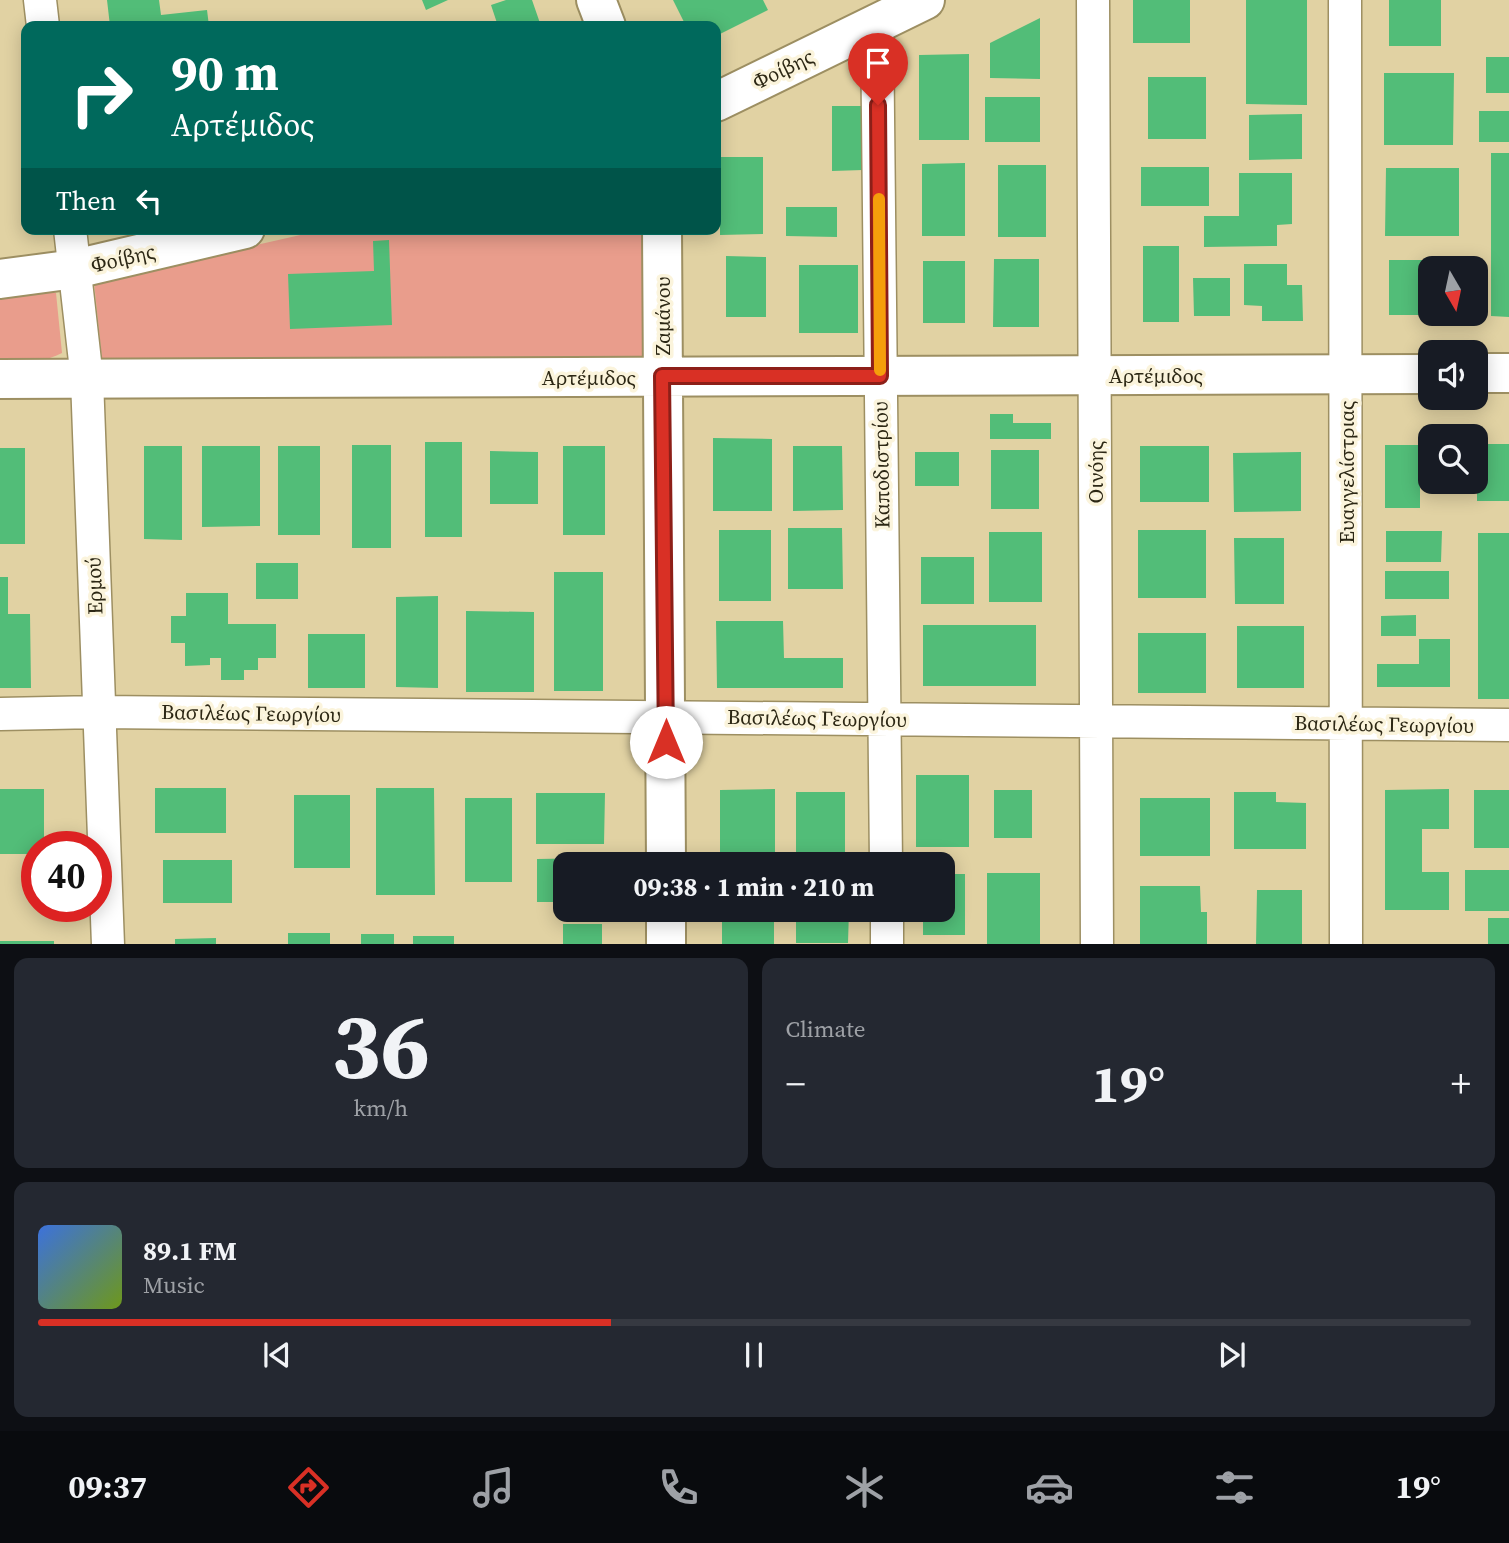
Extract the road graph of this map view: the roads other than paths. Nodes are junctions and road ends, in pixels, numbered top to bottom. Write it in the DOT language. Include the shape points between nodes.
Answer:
graph roads {
  1 [pos="40,0"];
  2 [pos="596,0"];
  3 [pos="925,0"];
  4 [pos="1093,0"];
  5 [pos="1345,0"];
  6 [pos="42,21"];
  7 [pos="604,21"];
  8 [pos="877,23"];
  9 [pos="721,100"];
  10 [pos="70,235"];
  11 [pos="220,235"];
  12 [pos="662,235"];
  13 [pos="75,269"];
  14 [pos="0,279"];
  15 [pos="1418,373"];
  16 [pos="1488,373"];
  17 [pos="1509,373"];
  18 [pos="1346,374"];
  19 [pos="1095,375"];
  20 [pos="662,376"];
  21 [pos="880,376"];
  22 [pos="0,379"];
  23 [pos="87,379"];
  24 [pos="99,712"];
  25 [pos="0,714"];
  26 [pos="666,717"];
  27 [pos="885,719"];
  28 [pos="1096,721"];
  29 [pos="1346,723"];
  30 [pos="1509,725"];
  31 [pos="666,852"];
  32 [pos="886,852"];
  33 [pos="666,922"];
  34 [pos="887,922"];
  35 [pos="108,944"];
  36 [pos="666,944"];
  37 [pos="887,944"];
  38 [pos="1097,944"];
  39 [pos="1346,944"];
  1 -- 6 [label="street"];
  2 -- 7 [label="street"];
  3 -- 8 [label="street, Φοίβης"];
  4 -- 19 [label="street, Οινόης"];
  5 -- 18 [label="street, Ευαγγελίστριας"];
  8 -- 9 [label="street, Φοίβης"];
  8 -- 21 [label="street, Καποδιστρίου"];
  10 -- 13 [label="street, Ερμού"];
  11 -- 13 [label="street, Φοίβης"];
  12 -- 20 [label="street, Ζαμάνου"];
  13 -- 14 [label="street, Φοίβης"];
  13 -- 23 [label="street, Ερμού"];
  15 -- 18 [label="street, Αρτέμιδος"];
  16 -- 17 [label="street"];
  18 -- 19 [label="street, Αρτέμιδος"];
  18 -- 29 [label="street, Ευαγγελίστριας"];
  19 -- 21 [label="street, Αρτέμιδος"];
  19 -- 28 [label="street, Οινόης"];
  20 -- 21 [label="street, Αρτέμιδος"];
  20 -- 23 [label="street, Αρτέμιδος"];
  20 -- 26 [label="street, Ζαμάνου"];
  21 -- 27 [label="street, Καποδιστρίου"];
  22 -- 23 [label="street, Αρτέμιδος"];
  23 -- 24 [label="street, Ερμού"];
  24 -- 25 [label="street, Βασιλέως Γεωργίου"];
  24 -- 26 [label="street, Βασιλέως Γεωργίου"];
  24 -- 35 [label="street, Ερμού"];
  26 -- 27 [label="street, Βασιλέως Γεωργίου"];
  26 -- 31 [label="street, Ζαμάνου"];
  27 -- 28 [label="street, Βασιλέως Γεωργίου"];
  27 -- 32 [label="street, Καποδιστρίου"];
  28 -- 29 [label="street, Βασιλέως Γεωργίου"];
  28 -- 38 [label="street, Οινόης"];
  29 -- 30 [label="street, Βασιλέως Γεωργίου"];
  29 -- 39 [label="street, Ευαγγελίστριας"];
  33 -- 36 [label="street"];
  34 -- 37 [label="street"];
}
